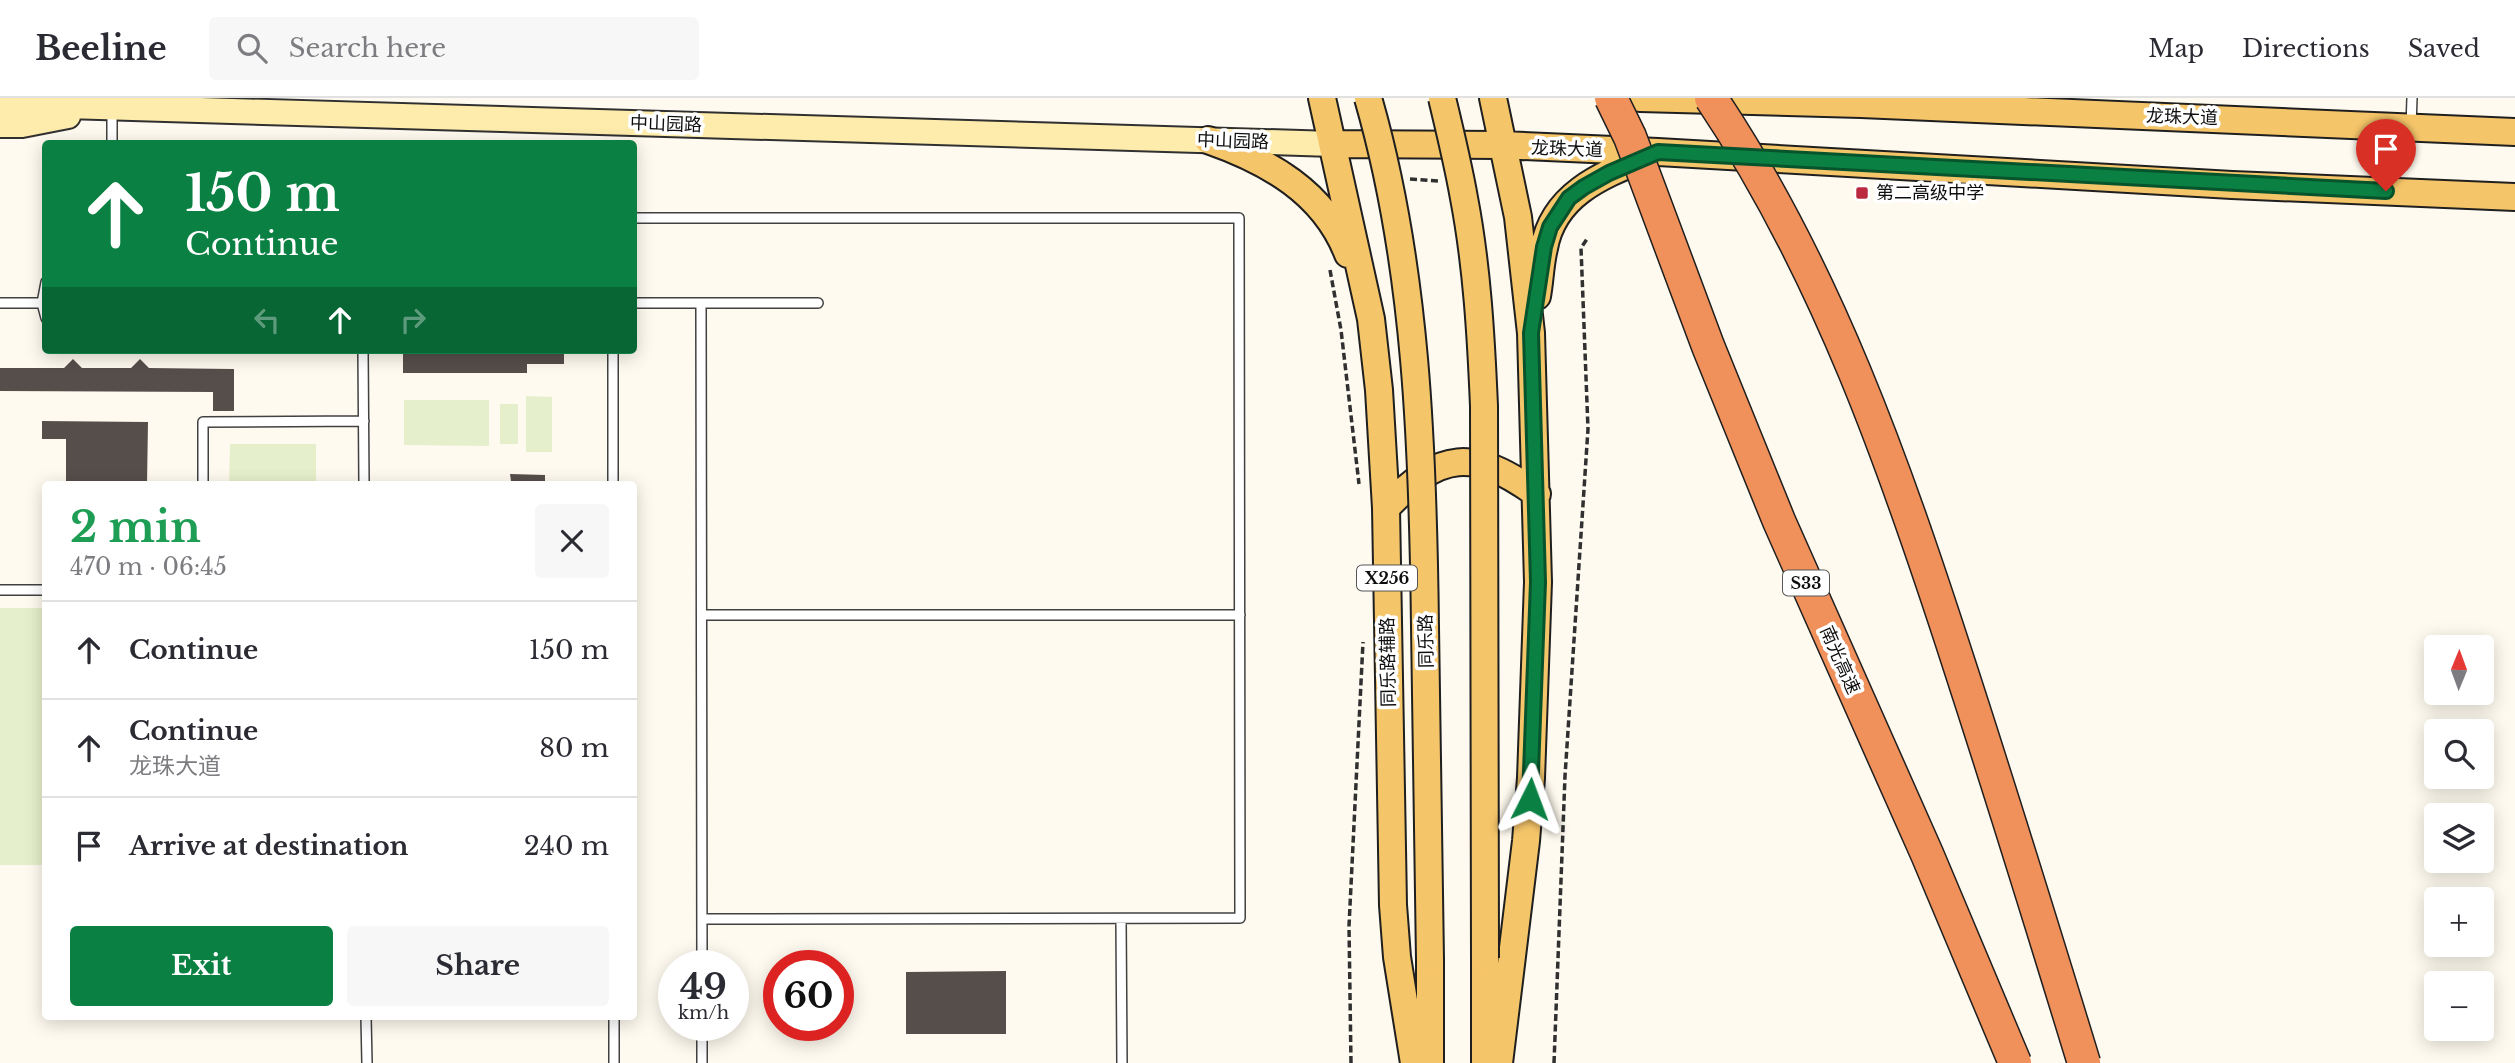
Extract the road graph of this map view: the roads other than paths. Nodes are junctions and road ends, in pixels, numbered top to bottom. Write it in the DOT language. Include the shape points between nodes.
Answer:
graph roads {
  1 [pos="1322,98"];
  2 [pos="1368,98"];
  3 [pos="1442,98"];
  4 [pos="1493,98"];
  5 [pos="1611,98"];
  6 [pos="1640,98"];
  7 [pos="1648,98"];
  8 [pos="1711,98"];
  9 [pos="2412,98"];
  10 [pos="1653,99"];
  11 [pos="116,101"];
  12 [pos="0,104"];
  13 [pos="0,124"];
  14 [pos="2411,128"];
  15 [pos="2515,132"];
  16 [pos="112,140"];
  17 [pos="1208,140"];
  18 [pos="1333,145"];
  19 [pos="1501,145"];
  20 [pos="1658,152"];
  21 [pos="2515,197"];
  22 [pos="637,218"];
  23 [pos="0,303"];
  24 [pos="42,303"];
  25 [pos="637,303"];
  26 [pos="701,303"];
  27 [pos="818,303"];
  28 [pos="1371,319"];
  29 [pos="1531,333"];
  30 [pos="363,354"];
  31 [pos="613,354"];
  32 [pos="364,421"];
  33 [pos="203,481"];
  34 [pos="364,481"];
  35 [pos="613,481"];
  36 [pos="1536,494"];
  37 [pos="1386,508"];
  38 [pos="0,590"];
  39 [pos="42,590"];
  40 [pos="702,615"];
  41 [pos="1240,615"];
  42 [pos="702,919"];
  43 [pos="1121,919"];
  44 [pos="702,950"];
  45 [pos="366,1020"];
  46 [pos="614,1020"];
  47 [pos="702,1041"];
  48 [pos="367,1063"];
  49 [pos="614,1063"];
  50 [pos="702,1063"];
  51 [pos="1122,1063"];
  52 [pos="1414,1063"];
  53 [pos="1430,1063"];
  54 [pos="1485,1063"];
  55 [pos="1499,1063"];
  56 [pos="2015,1063"];
  57 [pos="2084,1063"];
  1 -- 18 [label="main road, 同乐路辅路 / X256"];
  2 -- 53 [label="main road, 同乐路, bridge" via="1402,262 1419,424 1424,510"];
  3 -- 54 [label="main road, bridge" via="1466,211 1482,365"];
  4 -- 19 [label="main road"];
  5 -- 56 [label="highway, 南光高速 / S33, bridge" via="1779,521"];
  6 -- 10 [label="main road, 龙珠大道"];
  7 -- 10 [label="main road"];
  8 -- 57 [label="highway, bridge" via="1799,247 1873,413 1933,584"];
  9 -- 14 [label="lane"];
  10 -- 14 [label="main road, 龙珠大道"];
  11 -- 12 [label="main road, 中山园路"];
  11 -- 13 [label="main road" via="22,125"];
  11 -- 16 [label="lane"];
  11 -- 17 [label="main road, 中山园路"];
  14 -- 15 [label="main road, 龙珠大道"];
  17 -- 18 [label="main road, 中山园路"];
  17 -- 28 [label="main road" via="1278,171 1325,213 1345,247"];
  18 -- 19 [label="main road, 龙珠大道"];
  18 -- 28 [label="main road, 同乐路辅路 / X256"];
  19 -- 20 [label="main road, 龙珠大道"];
  19 -- 29 [label="main road" via="1518,217"];
  20 -- 21 [label="main road, 龙珠大道"];
  20 -- 29 [label="main road" via="1584,187 1559,211 1544,247"];
  22 -- 41 [label="lane" via="1239,218"];
  23 -- 24 [label="lane"];
  25 -- 26 [label="lane"];
  26 -- 27 [label="lane"];
  26 -- 40 [label="lane"];
  28 -- 37 [label="main road, 同乐路辅路 / X256"];
  29 -- 36 [label="main road"];
  30 -- 32 [label="lane"];
  31 -- 35 [label="lane"];
  32 -- 33 [label="lane" via="203,422"];
  32 -- 34 [label="lane"];
  36 -- 37 [label="main road" via="1496,468 1454,463 1418,477"];
  36 -- 55 [label="main road" via="1538,582 1531,778"];
  37 -- 52 [label="main road, 同乐路辅路 / X256" via="1394,905 1397,957"];
  38 -- 39 [label="lane"];
  40 -- 41 [label="lane"];
  40 -- 42 [label="lane"];
  41 -- 43 [label="lane" via="1240,918"];
  42 -- 43 [label="lane"];
  42 -- 44 [label="lane"];
  43 -- 51 [label="lane"];
  45 -- 48 [label="lane"];
  46 -- 49 [label="lane"];
  47 -- 50 [label="lane"];
}
